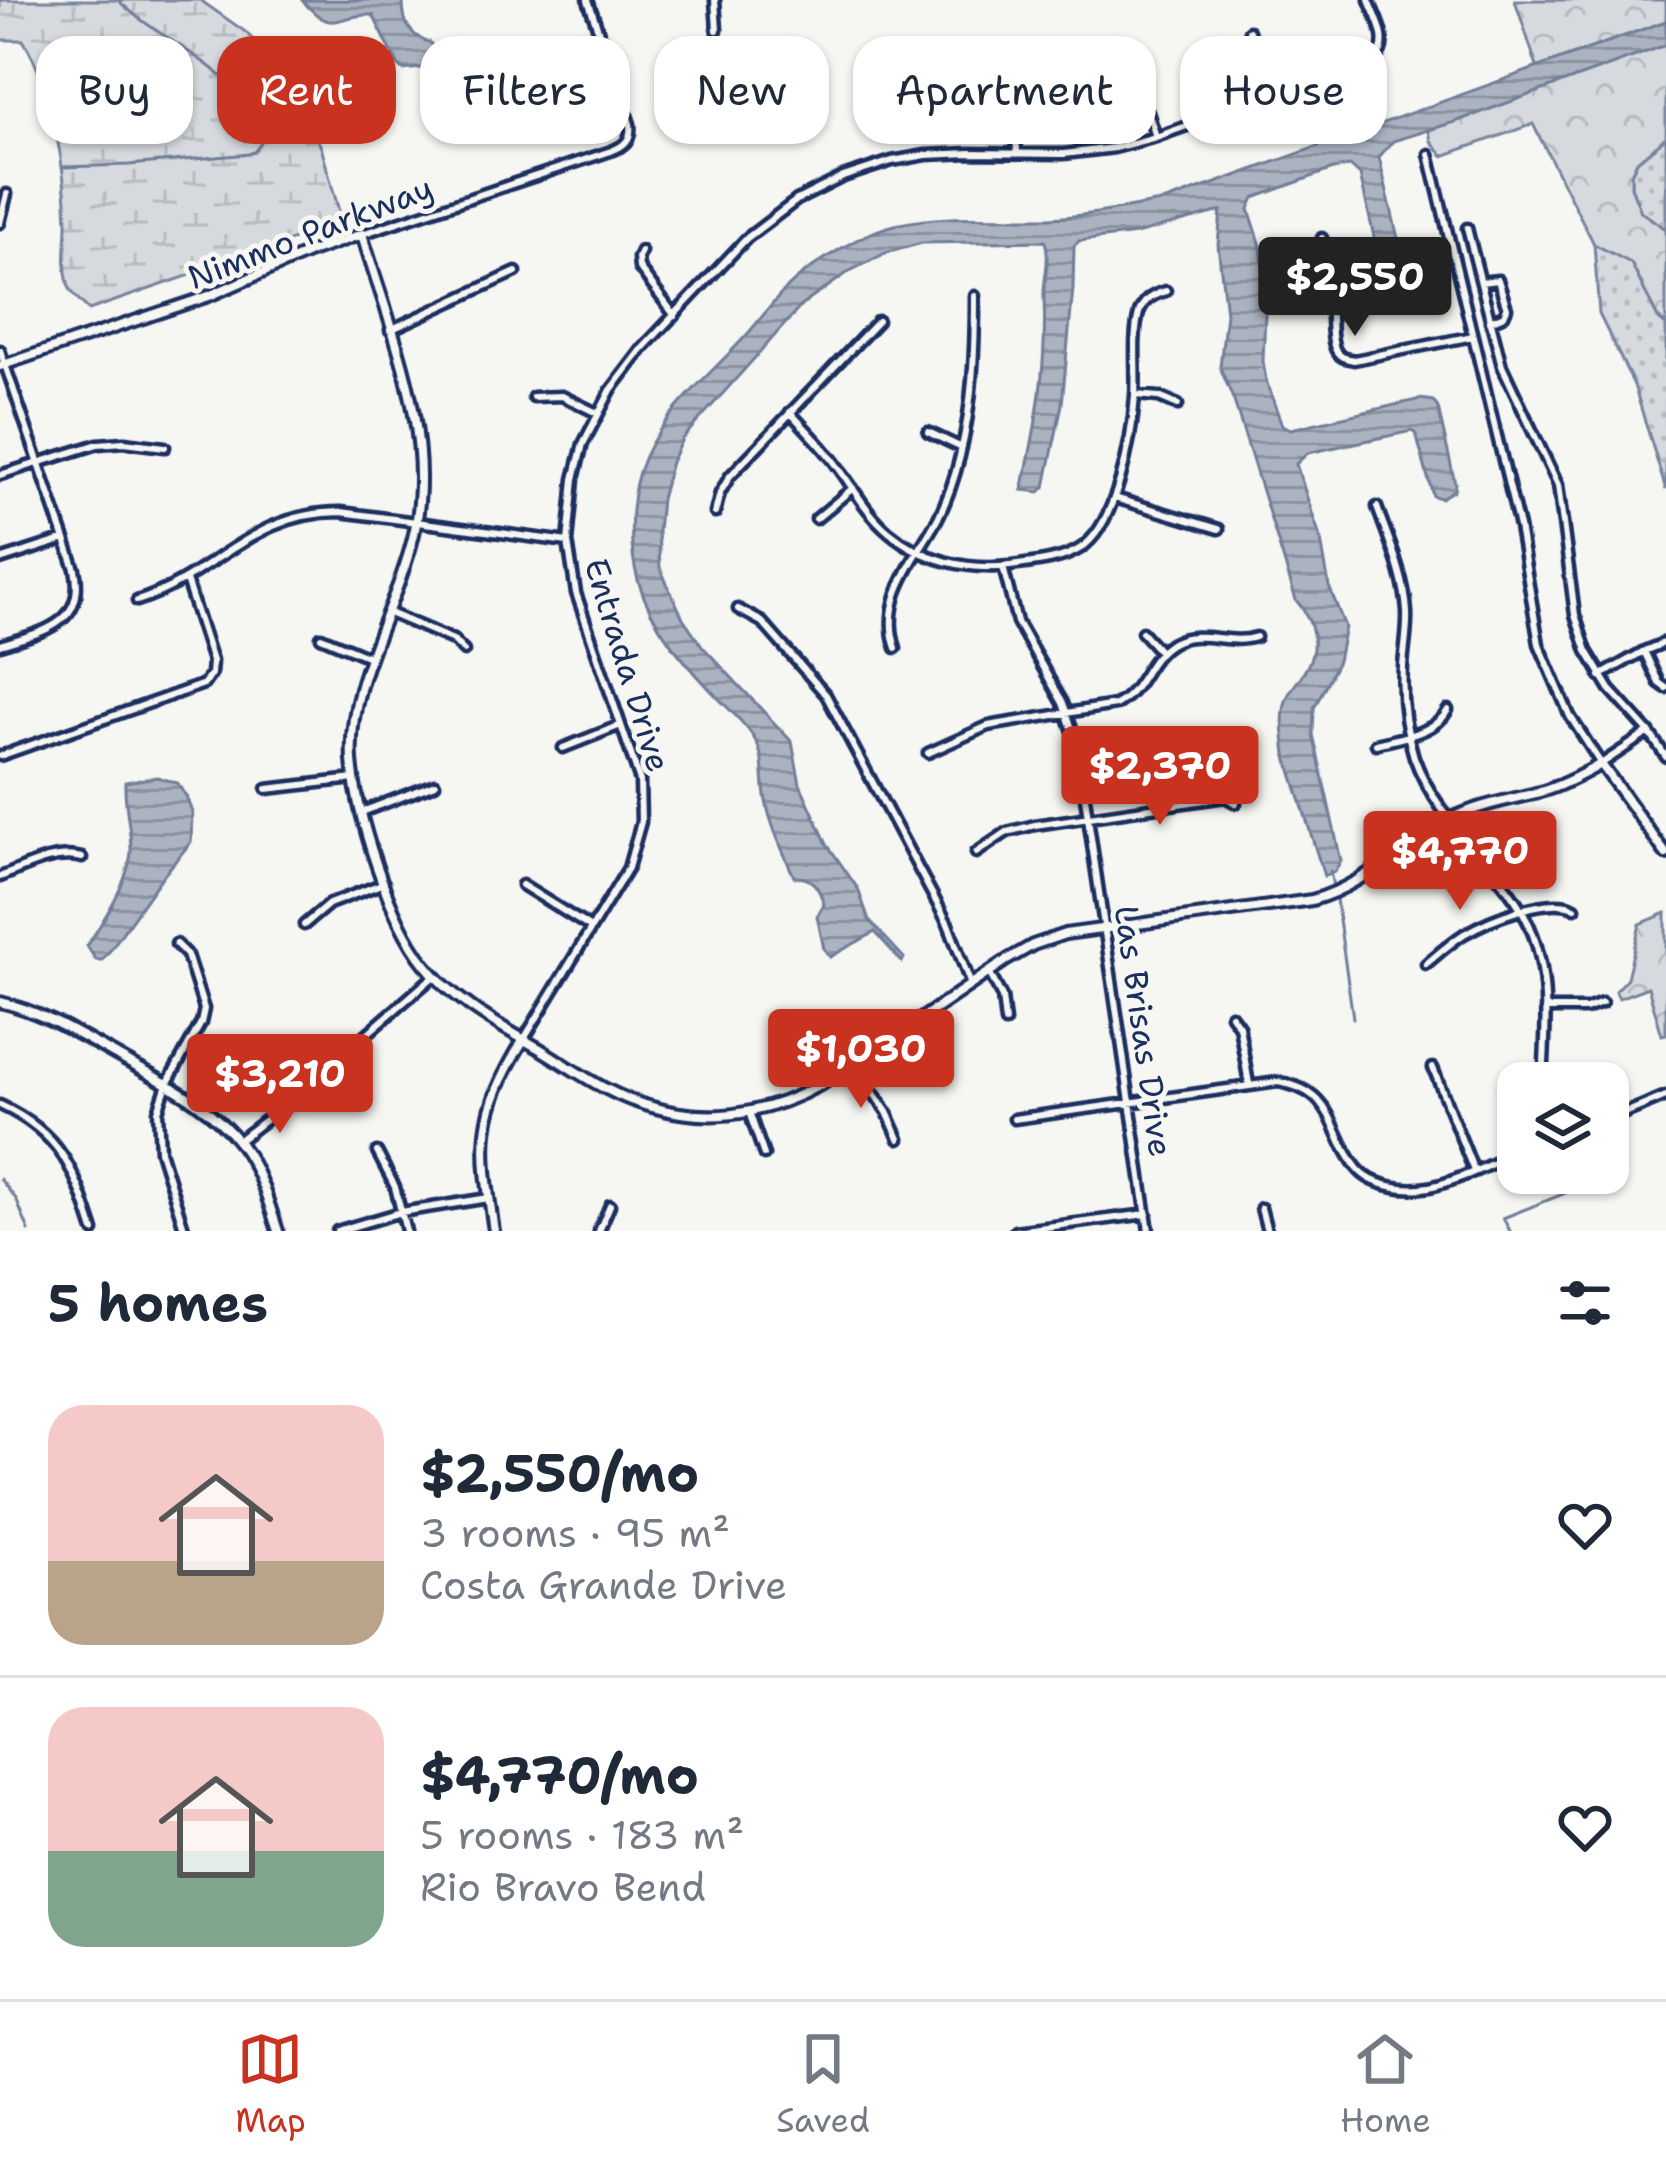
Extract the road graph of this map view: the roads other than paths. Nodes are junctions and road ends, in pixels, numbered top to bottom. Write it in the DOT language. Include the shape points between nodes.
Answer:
graph roads {
  1 [pos="588,0"];
  2 [pos="715,0"];
  3 [pos="1369,0"];
  4 [pos="717,30"];
  5 [pos="1249,31"];
  6 [pos="600,36"];
  7 [pos="1251,36"];
  8 [pos="1381,36"];
  9 [pos="1180,128"];
  10 [pos="1156,137"];
  11 [pos="624,144"];
  12 [pos="1016,144"];
  13 [pos="1125,144"];
  14 [pos="1017,153"];
  15 [pos="1429,154"];
  16 [pos="8,194"];
  17 [pos="0,223"];
  18 [pos="1467,228"];
  19 [pos="362,234"];
  20 [pos="1322,238"];
  21 [pos="641,251"];
  22 [pos="516,272"];
  23 [pos="1481,282"];
  24 [pos="1166,291"];
  25 [pos="975,296"];
  26 [pos="675,316"];
  27 [pos="878,321"];
  28 [pos="1490,321"];
  29 [pos="390,330"];
  30 [pos="1473,336"];
  31 [pos="0,350"];
  32 [pos="2,365"];
  33 [pos="1136,395"];
  34 [pos="533,397"];
  35 [pos="1178,405"];
  36 [pos="790,412"];
  37 [pos="597,413"];
  38 [pos="928,432"];
  39 [pos="165,447"];
  40 [pos="962,448"];
  41 [pos="38,463"];
  42 [pos="0,476"];
  43 [pos="853,488"];
  44 [pos="1115,498"];
  45 [pos="1377,507"];
  46 [pos="715,513"];
  47 [pos="816,519"];
  48 [pos="416,523"];
  49 [pos="1219,529"];
  50 [pos="65,539"];
  51 [pos="568,542"];
  52 [pos="918,551"];
  53 [pos="0,560"];
  54 [pos="1003,567"];
  55 [pos="186,580"];
  56 [pos="137,601"];
  57 [pos="738,609"];
  58 [pos="389,613"];
  59 [pos="1142,632"];
  60 [pos="321,637"];
  61 [pos="1256,637"];
  62 [pos="1666,642"];
  63 [pos="0,645"];
  64 [pos="896,648"];
  65 [pos="464,651"];
  66 [pos="1644,651"];
  67 [pos="1160,652"];
  68 [pos="369,657"];
  69 [pos="1600,676"];
  70 [pos="1666,688"];
  71 [pos="1448,710"];
  72 [pos="1067,712"];
  73 [pos="621,725"];
  74 [pos="1649,732"];
  75 [pos="1408,735"];
  76 [pos="1221,740"];
  77 [pos="1376,744"];
  78 [pos="563,748"];
  79 [pos="928,752"];
  80 [pos="0,756"];
  81 [pos="1666,757"];
  82 [pos="1600,764"];
  83 [pos="354,778"];
  84 [pos="435,784"];
  85 [pos="267,790"];
  86 [pos="1225,797"];
  87 [pos="1236,803"];
  88 [pos="362,812"];
  89 [pos="1088,817"];
  90 [pos="1449,820"];
  91 [pos="976,854"];
  92 [pos="1666,854"];
  93 [pos="82,858"];
  94 [pos="0,877"];
  95 [pos="384,883"];
  96 [pos="523,885"];
  97 [pos="1575,908"];
  98 [pos="1522,911"];
  99 [pos="304,925"];
  100 [pos="591,928"];
  101 [pos="1105,928"];
  102 [pos="176,944"];
  103 [pos="1426,964"];
  104 [pos="989,972"];
  105 [pos="434,976"];
  106 [pos="970,985"];
  107 [pos="0,1002"];
  108 [pos="1602,1003"];
  109 [pos="1546,1010"];
  110 [pos="1231,1015"];
  111 [pos="1005,1022"];
  112 [pos="524,1040"];
  113 [pos="340,1041"];
  114 [pos="1544,1062"];
  115 [pos="854,1065"];
  116 [pos="1433,1068"];
  117 [pos="167,1084"];
  118 [pos="1249,1084"];
  119 [pos="1666,1096"];
  120 [pos="1130,1102"];
  121 [pos="274,1103"];
  122 [pos="0,1105"];
  123 [pos="1629,1111"];
  124 [pos="749,1112"];
  125 [pos="1014,1119"];
  126 [pos="899,1139"];
  127 [pos="238,1141"];
  128 [pos="377,1152"];
  129 [pos="764,1155"];
  130 [pos="1497,1161"];
  131 [pos="1474,1171"];
  132 [pos="489,1198"];
  133 [pos="610,1205"];
  134 [pos="1262,1208"];
  135 [pos="401,1212"];
  136 [pos="1147,1214"];
  137 [pos="94,1231"];
  138 [pos="185,1231"];
  139 [pos="278,1231"];
  140 [pos="337,1231"];
  141 [pos="406,1231"];
  142 [pos="494,1231"];
  143 [pos="599,1231"];
  144 [pos="1015,1231"];
  145 [pos="1150,1231"];
  146 [pos="1267,1231"];
  1 -- 6 [label="street"];
  2 -- 4 [label="street"];
  3 -- 8 [label="street, Entrada Drive"];
  5 -- 7 [label="street"];
  9 -- 10 [label="street, Entrada Drive"];
  11 -- 19 [label="street, Nimmo Parkway"];
  12 -- 14 [label="street"];
  13 -- 14 [label="street, Entrada Drive"];
  14 -- 26 [label="street, Entrada Drive" via="914,157 831,182 747,238"];
  15 -- 30 [label="street"];
  16 -- 17 [label="street"];
  18 -- 23 [label="street"];
  19 -- 29 [label="street"];
  19 -- 32 [label="street, Nimmo Parkway"];
  20 -- 30 [label="street" via="1333,343 1342,357"];
  21 -- 26 [label="street" via="639,268"];
  22 -- 29 [label="street"];
  23 -- 28 [label="street"];
  23 -- 28 [label="street" via="1498,280 1507,308"];
  24 -- 33 [label="street" via="1139,314"];
  25 -- 40 [label="street"];
  26 -- 37 [label="street, Entrada Drive"];
  27 -- 36 [label="street"];
  28 -- 69 [label="street" via="1510,388 1558,485 1575,615"];
  29 -- 48 [label="street" via="416,425"];
  30 -- 82 [label="street" via="1539,644"];
  31 -- 32 [label="street"];
  32 -- 41 [label="street"];
  33 -- 35 [label="street"];
  33 -- 44 [label="street"];
  34 -- 37 [label="street" via="562,396"];
  36 -- 43 [label="street"];
  36 -- 46 [label="street" via="730,476"];
  37 -- 51 [label="street, Entrada Drive" via="578,460"];
  38 -- 40 [label="street"];
  39 -- 41 [label="street" via="106,442"];
  40 -- 52 [label="street" via="949,494"];
  41 -- 42 [label="street"];
  41 -- 50 [label="street"];
  43 -- 47 [label="street"];
  43 -- 52 [label="street" via="880,524"];
  44 -- 49 [label="street"];
  44 -- 54 [label="street" via="1081,548"];
  45 -- 75 [label="street" via="1405,594"];
  48 -- 51 [label="street"];
  48 -- 55 [label="street" via="341,512 294,517"];
  48 -- 58 [label="street"];
  50 -- 53 [label="street"];
  50 -- 63 [label="street" via="77,579 70,611 52,627"];
  51 -- 73 [label="street, Entrada Drive" via="576,593"];
  52 -- 54 [label="street"];
  52 -- 64 [label="street" via="892,613"];
  54 -- 72 [label="street, Las Brisas Drive" via="1022,635"];
  55 -- 56 [label="street"];
  55 -- 80 [label="street" via="212,661 204,684"];
  57 -- 106 [label="street" via="762,622 826,695 948,925"];
  58 -- 65 [label="street"];
  58 -- 68 [label="street"];
  59 -- 67 [label="street"];
  60 -- 68 [label="street"];
  61 -- 67 [label="street" via="1197,636"];
  62 -- 66 [label="street"];
  66 -- 69 [label="street"];
  66 -- 70 [label="street"];
  67 -- 72 [label="street" via="1124,700"];
  68 -- 83 [label="street" via="352,724"];
  69 -- 74 [label="street"];
  71 -- 75 [label="street" via="1438,724"];
  72 -- 79 [label="street" via="988,726"];
  72 -- 89 [label="street, Las Brisas Drive"];
  73 -- 78 [label="street"];
  73 -- 100 [label="street, Entrada Drive" via="640,781 641,822 628,868"];
  74 -- 81 [label="street"];
  74 -- 82 [label="street"];
  75 -- 77 [label="street"];
  75 -- 90 [label="street"];
  76 -- 86 [label="street"];
  82 -- 90 [label="street"];
  82 -- 92 [label="street"];
  83 -- 85 [label="street"];
  83 -- 88 [label="street"];
  84 -- 88 [label="street"];
  86 -- 87 [label="street"];
  86 -- 89 [label="street"];
  88 -- 95 [label="street"];
  89 -- 91 [label="street" via="1012,830"];
  89 -- 101 [label="street, Las Brisas Drive"];
  90 -- 98 [label="street"];
  90 -- 101 [label="street" via="1334,893"];
  93 -- 94 [label="street" via="55,856"];
  95 -- 99 [label="street" via="328,904"];
  95 -- 105 [label="street"];
  96 -- 100 [label="street"];
  97 -- 98 [label="street" via="1555,902"];
  98 -- 103 [label="street" via="1463,935"];
  98 -- 109 [label="street" via="1545,974"];
  100 -- 112 [label="street, Entrada Drive"];
  101 -- 104 [label="street" via="1052,938"];
  101 -- 120 [label="street, Las Brisas Drive"];
  102 -- 117 [label="street" via="204,1009"];
  104 -- 106 [label="street"];
  104 -- 111 [label="street"];
  105 -- 112 [label="street"];
  105 -- 113 [label="street" via="361,1039"];
  106 -- 115 [label="street"];
  107 -- 117 [label="street" via="49,1019"];
  108 -- 109 [label="street"];
  109 -- 114 [label="street"];
  110 -- 118 [label="street"];
  112 -- 124 [label="street" via="638,1103 695,1114"];
  112 -- 132 [label="street, Entrada Drive" via="487,1120"];
  115 -- 124 [label="street" via="812,1091"];
  115 -- 126 [label="street"];
  116 -- 131 [label="street"];
  117 -- 127 [label="street"];
  117 -- 138 [label="street" via="158,1138"];
  118 -- 120 [label="street"];
  118 -- 131 [label="street" via="1292,1084 1317,1098 1358,1168 1378,1181 1424,1188"];
  119 -- 123 [label="street"];
  120 -- 125 [label="street"];
  120 -- 136 [label="street, Las Brisas Drive"];
  121 -- 127 [label="street"];
  122 -- 137 [label="street" via="60,1149"];
  124 -- 129 [label="street"];
  127 -- 139 [label="street"];
  128 -- 135 [label="street"];
  130 -- 131 [label="street"];
  132 -- 135 [label="street"];
  132 -- 142 [label="street, Entrada Drive"];
  133 -- 143 [label="street"];
  134 -- 146 [label="street"];
  135 -- 140 [label="street"];
  135 -- 141 [label="street"];
  136 -- 144 [label="street"];
  136 -- 145 [label="street, Las Brisas Drive"];
}
